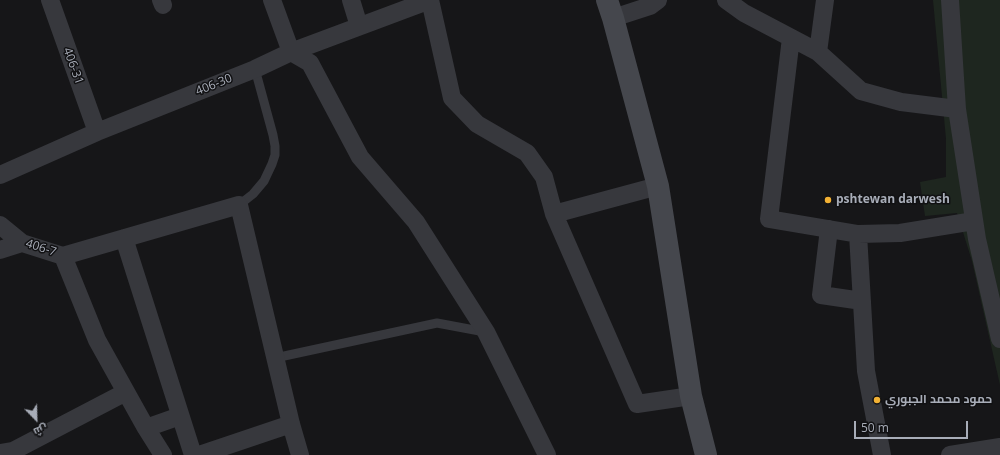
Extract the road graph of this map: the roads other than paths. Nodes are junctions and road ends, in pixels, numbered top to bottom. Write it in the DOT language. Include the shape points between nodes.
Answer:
graph roads {
  1 [pos="50,0"];
  2 [pos="272,0"];
  3 [pos="351,0"];
  4 [pos="430,0"];
  5 [pos="658,0"];
  6 [pos="726,0"];
  7 [pos="825,0"];
  8 [pos="950,0"];
  9 [pos="610,9"];
  10 [pos="359,26"];
  11 [pos="791,38"];
  12 [pos="291,52"];
  13 [pos="818,52"];
  14 [pos="255,69"];
  15 [pos="956,109"];
  16 [pos="97,132"];
  17 [pos="0,175"];
  18 [pos="658,186"];
  19 [pos="239,205"];
  20 [pos="554,214"];
  21 [pos="974,221"];
  22 [pos="0,225"];
  23 [pos="829,229"];
  24 [pos="858,234"];
  25 [pos="124,238"];
  26 [pos="22,243"];
  27 [pos="0,250"];
  28 [pos="63,256"];
  29 [pos="862,301"];
  30 [pos="486,332"];
  31 [pos="1000,339"];
  32 [pos="275,358"];
  33 [pos="126,392"];
  34 [pos="691,396"];
  35 [pos="180,416"];
  36 [pos="291,424"];
  37 [pos="146,428"];
  38 [pos="1000,447"];
  39 [pos="0,453"];
  40 [pos="163,455"];
  41 [pos="193,455"];
  42 [pos="199,455"];
  43 [pos="300,455"];
  44 [pos="547,455"];
  45 [pos="706,455"];
  46 [pos="882,455"];
  47 [pos="950,455"];
  1 -- 16 [label="street, 406-31"];
  2 -- 12 [label="street"];
  3 -- 10 [label="street"];
  4 -- 10 [label="street, 406-30"];
  4 -- 20 [label="street" via="452,98 477,124 527,153 544,177"];
  5 -- 9 [label="street" via="650,6"];
  6 -- 11 [label="street" via="744,13"];
  7 -- 13 [label="street"];
  8 -- 15 [label="street"];
  9 -- 18 [label="main road"];
  10 -- 12 [label="street, 406-30"];
  11 -- 13 [label="street"];
  11 -- 23 [label="street" via="769,219"];
  12 -- 14 [label="street, 406-30"];
  12 -- 30 [label="street" via="310,63 360,157 416,222"];
  13 -- 15 [label="street" via="861,91 901,102"];
  14 -- 16 [label="street, 406-30"];
  14 -- 19 [label="lane" via="273,135 274,155 264,181"];
  15 -- 21 [label="street"];
  16 -- 17 [label="street, 406-30"];
  18 -- 20 [label="street"];
  18 -- 34 [label="main road"];
  19 -- 25 [label="street"];
  19 -- 32 [label="street"];
  20 -- 34 [label="street" via="637,404"];
  21 -- 24 [label="street" via="900,233"];
  21 -- 31 [label="street"];
  22 -- 26 [label="street, 406-7"];
  23 -- 24 [label="street"];
  23 -- 29 [label="street" via="821,295"];
  24 -- 29 [label="street"];
  25 -- 28 [label="street"];
  25 -- 35 [label="street"];
  26 -- 27 [label="street"];
  26 -- 28 [label="street, 406-7"];
  28 -- 33 [label="street" via="97,340"];
  29 -- 46 [label="street" via="866,371"];
  30 -- 32 [label="lane" via="438,323"];
  30 -- 44 [label="street"];
  32 -- 36 [label="street"];
  33 -- 37 [label="street"];
  33 -- 39 [label="street" via="13,451"];
  34 -- 45 [label="main road"];
  35 -- 37 [label="street"];
  35 -- 41 [label="street"];
  36 -- 42 [label="street"];
  36 -- 43 [label="street"];
  37 -- 40 [label="street"];
  38 -- 47 [label="street"];
}
